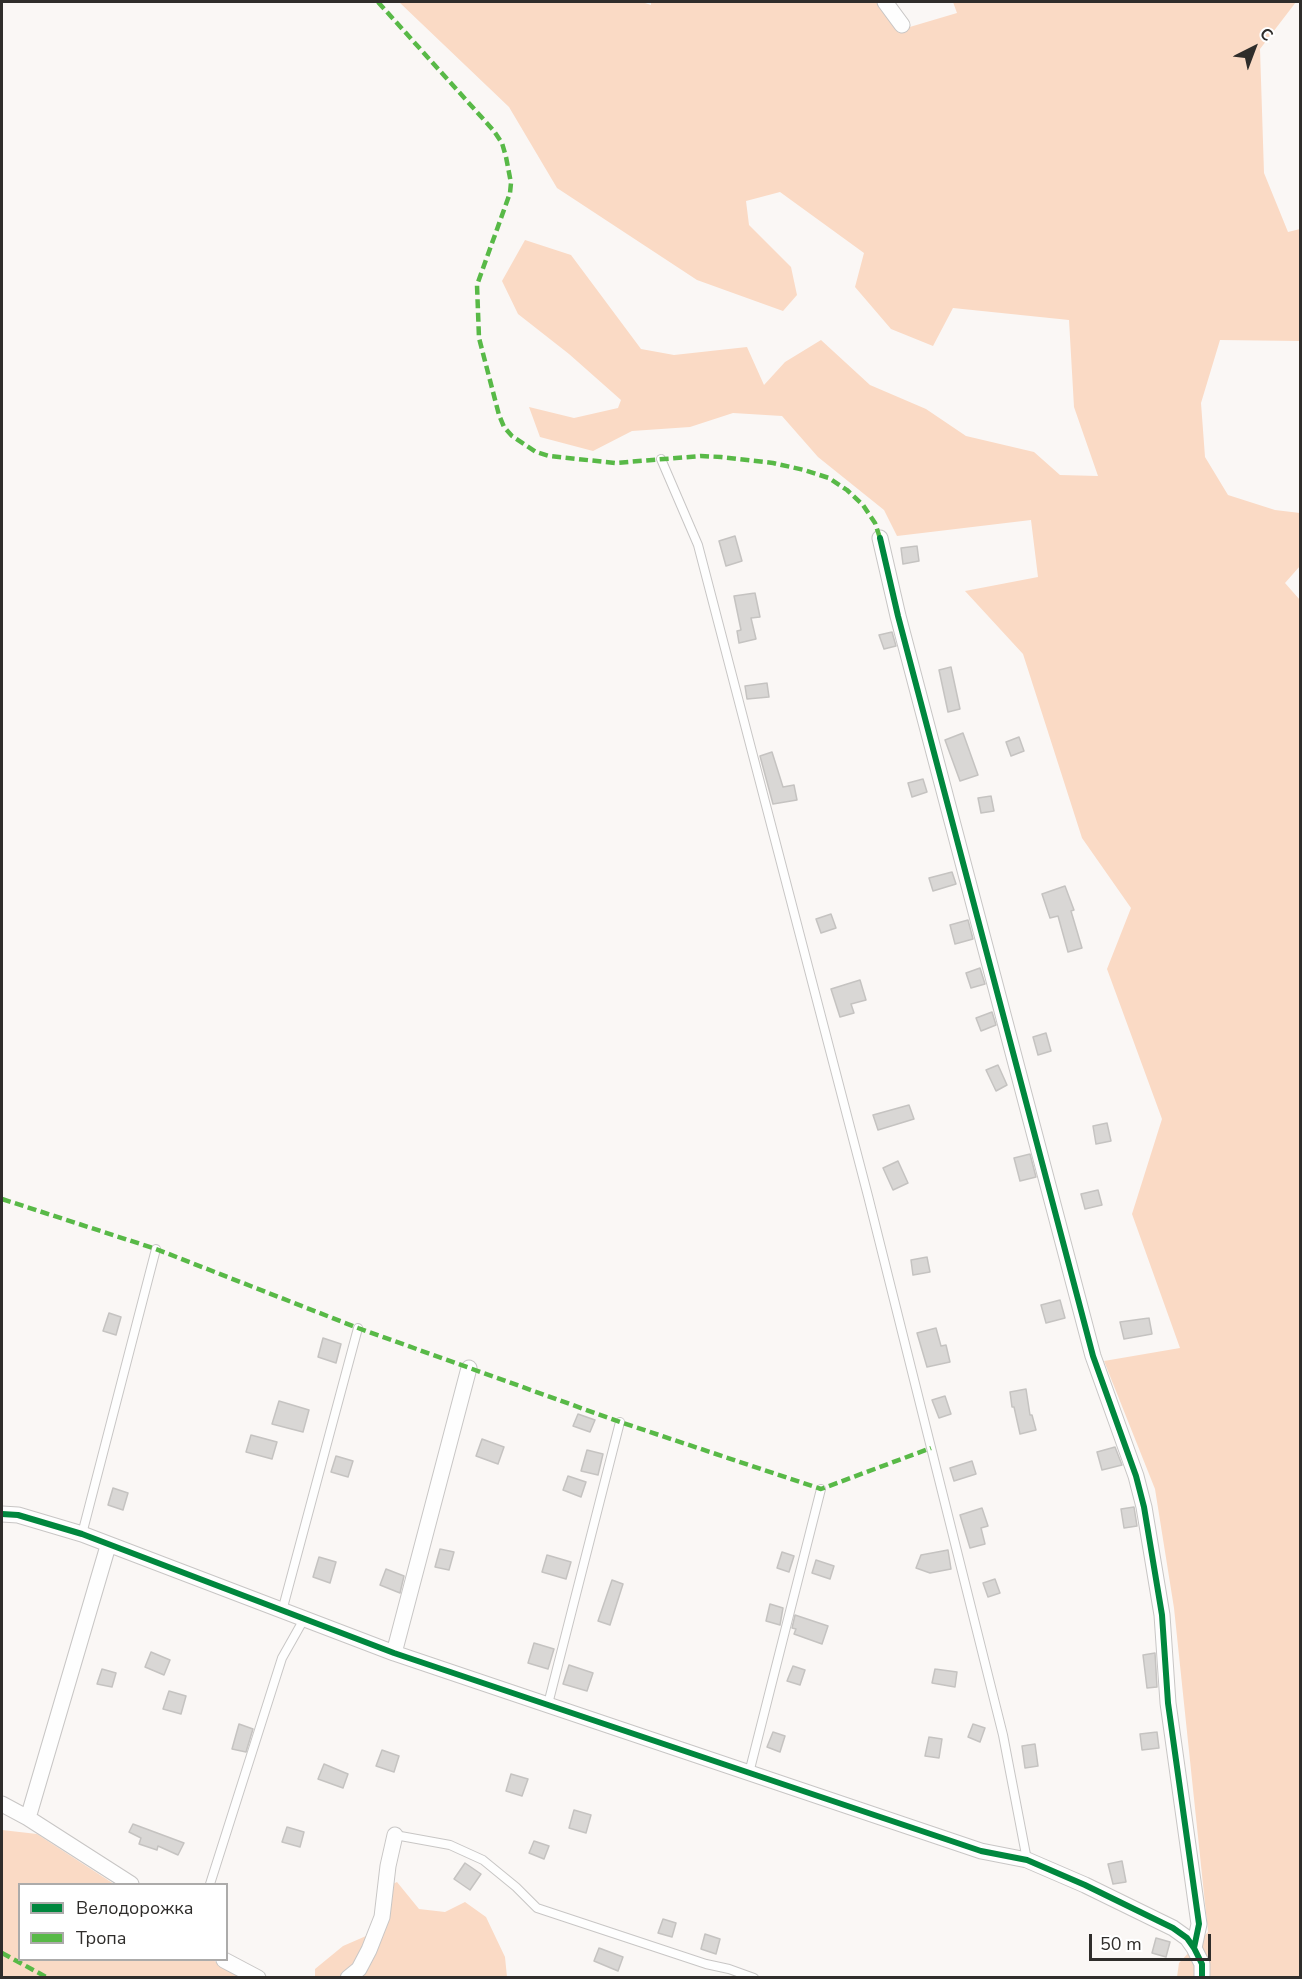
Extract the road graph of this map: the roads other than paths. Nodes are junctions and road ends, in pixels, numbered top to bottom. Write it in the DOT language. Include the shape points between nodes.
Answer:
graph roads {
  1 [pos="885,2"];
  2 [pos="902,25"];
  3 [pos="661,459"];
  4 [pos="880,538"];
  5 [pos="156,1250"];
  6 [pos="358,1328"];
  7 [pos="469,1368"];
  8 [pos="620,1422"];
  9 [pos="820,1489"];
  10 [pos="2,1514"];
  11 [pos="82,1534"];
  12 [pos="108,1545"];
  13 [pos="282,1611"];
  14 [pos="304,1619"];
  15 [pos="394,1653"];
  16 [pos="548,1704"];
  17 [pos="749,1773"];
  18 [pos="2,1804"];
  19 [pos="28,1818"];
  20 [pos="395,1835"];
  21 [pos="1027,1860"];
  22 [pos="128,1883"];
  23 [pos="210,1883"];
  24 [pos="1194,1948"];
  25 [pos="228,1961"];
  26 [pos="258,1977"];
  27 [pos="348,1977"];
  28 [pos="754,1977"];
  29 [pos="1202,1977"];
  1 -- 2 [label="street"];
  3 -- 21 [label="lane" via="698,545 998,1712"];
  4 -- 24 [label="street" via="1093,1356 1144,1507 1162,1615 1168,1703 1198,1924"];
  5 -- 11 [label="lane"];
  6 -- 13 [label="lane"];
  7 -- 15 [label="street"];
  8 -- 16 [label="lane"];
  9 -- 17 [label="lane"];
  10 -- 11 [label="street"];
  11 -- 12 [label="street"];
  12 -- 13 [label="street"];
  12 -- 19 [label="street"];
  13 -- 14 [label="street"];
  14 -- 15 [label="street"];
  14 -- 23 [label="lane" via="282,1658"];
  15 -- 16 [label="street"];
  16 -- 17 [label="street"];
  17 -- 21 [label="street" via="981,1851"];
  18 -- 19 [label="street"];
  19 -- 22 [label="street"];
  20 -- 27 [label="street" via="382,1917 369,1950"];
  20 -- 28 [label="lane" via="450,1845 483,1860 537,1908"];
  21 -- 24 [label="street" via="1173,1928"];
  24 -- 29 [label="street" via="1202,1964"];
  25 -- 26 [label="street"];
}
